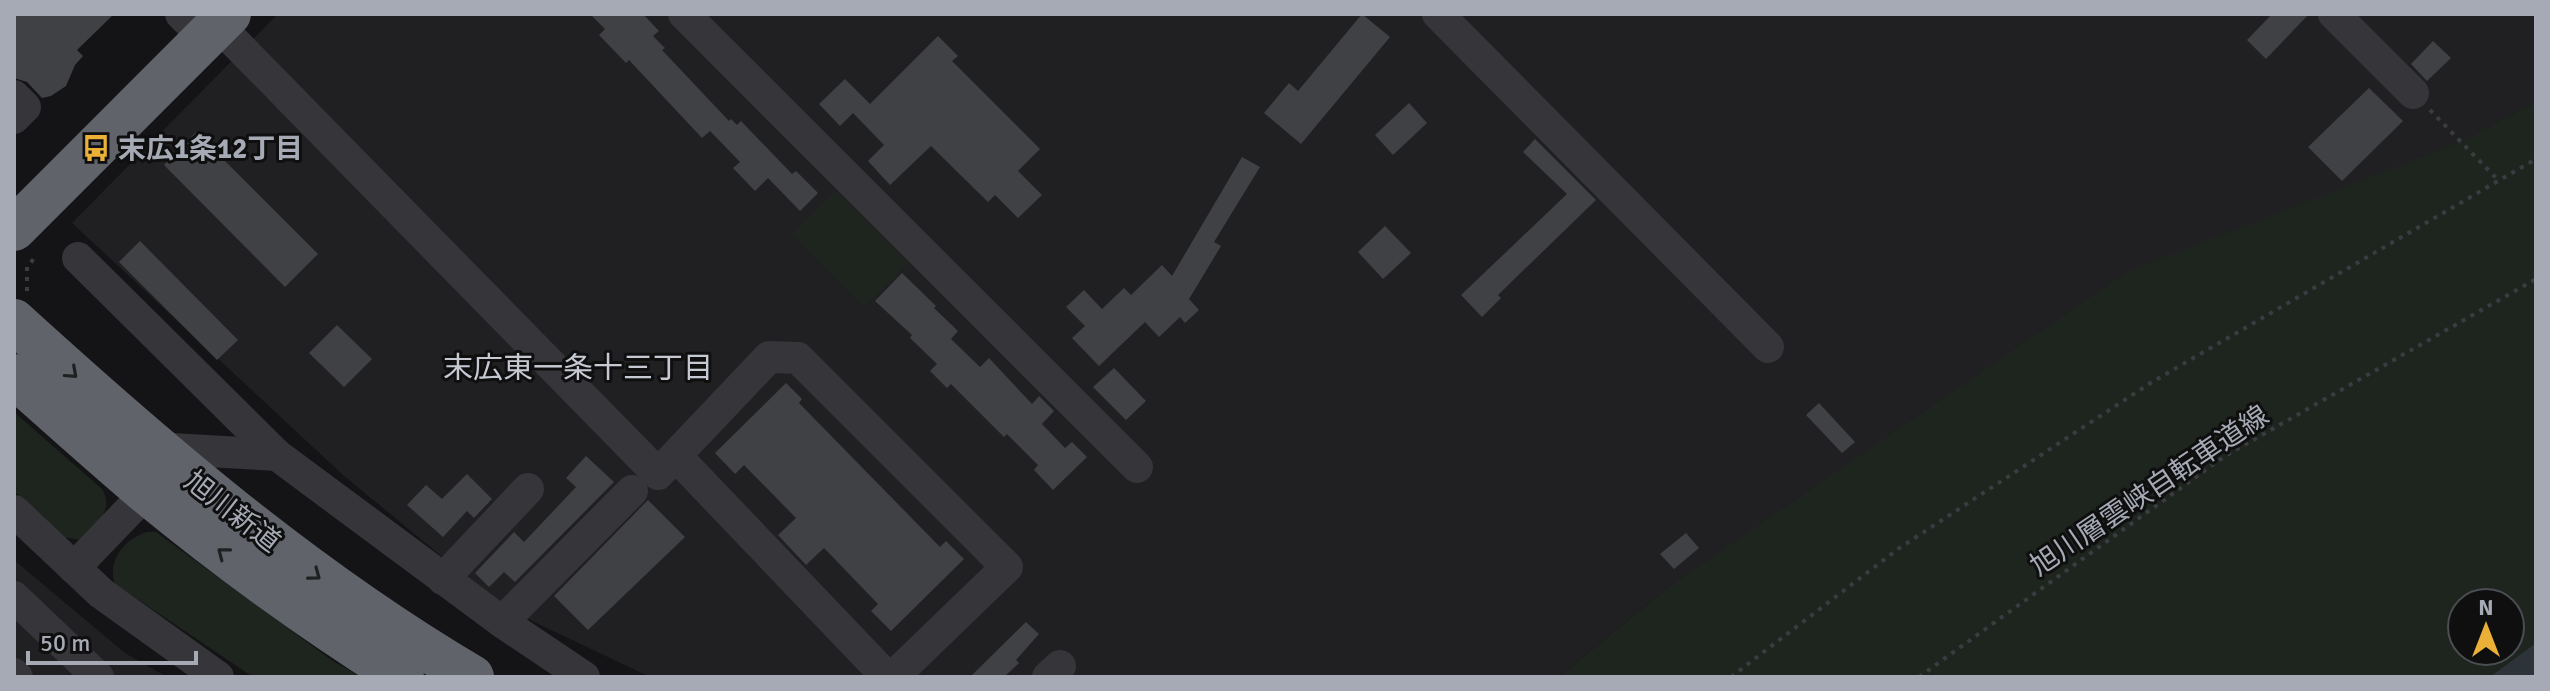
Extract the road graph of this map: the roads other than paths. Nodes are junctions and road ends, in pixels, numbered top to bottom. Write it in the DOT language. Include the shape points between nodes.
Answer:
graph roads {
  1 [pos="684,14"];
  2 [pos="1438,14"];
  3 [pos="2334,14"];
  4 [pos="208,23"];
  5 [pos="2413,93"];
  6 [pos="14,96"];
  7 [pos="14,118"];
  8 [pos="26,241"];
  9 [pos="78,258"];
  10 [pos="21,307"];
  11 [pos="1768,347"];
  12 [pos="14,376"];
  13 [pos="154,448"];
  14 [pos="277,455"];
  15 [pos="676,456"];
  16 [pos="1137,467"];
  17 [pos="528,489"];
  18 [pos="632,491"];
  19 [pos="147,492"];
  20 [pos="14,511"];
  21 [pos="74,568"];
  22 [pos="443,579"];
  23 [pos="14,597"];
  24 [pos="502,622"];
  25 [pos="98,677"];
  26 [pos="218,677"];
  27 [pos="402,677"];
  28 [pos="472,677"];
  29 [pos="584,677"];
  30 [pos="887,677"];
  31 [pos="893,677"];
  1 -- 16 [label="street"];
  2 -- 11 [label="street"];
  3 -- 5 [label="street"];
  4 -- 8 [label="highway"];
  4 -- 15 [label="street" via="658,474"];
  6 -- 7 [label="street" via="25,107"];
  9 -- 14 [label="street"];
  10 -- 13 [label="highway, 旭川新道, one-way"];
  12 -- 19 [label="highway, 旭川新道"];
  13 -- 14 [label="street"];
  13 -- 28 [label="highway, 旭川新道, one-way" via="328,585"];
  14 -- 22 [label="street"];
  15 -- 30 [label="street"];
  15 -- 31 [label="street" via="769,357 798,358 1007,567"];
  17 -- 22 [label="street"];
  18 -- 24 [label="street"];
  19 -- 21 [label="street"];
  27 -- 19 [label="highway, 旭川新道, one-way" via="286,599"];
  20 -- 21 [label="street"];
  21 -- 26 [label="street"];
  22 -- 24 [label="street"];
  23 -- 25 [label="street"];
  24 -- 29 [label="street"];
}
